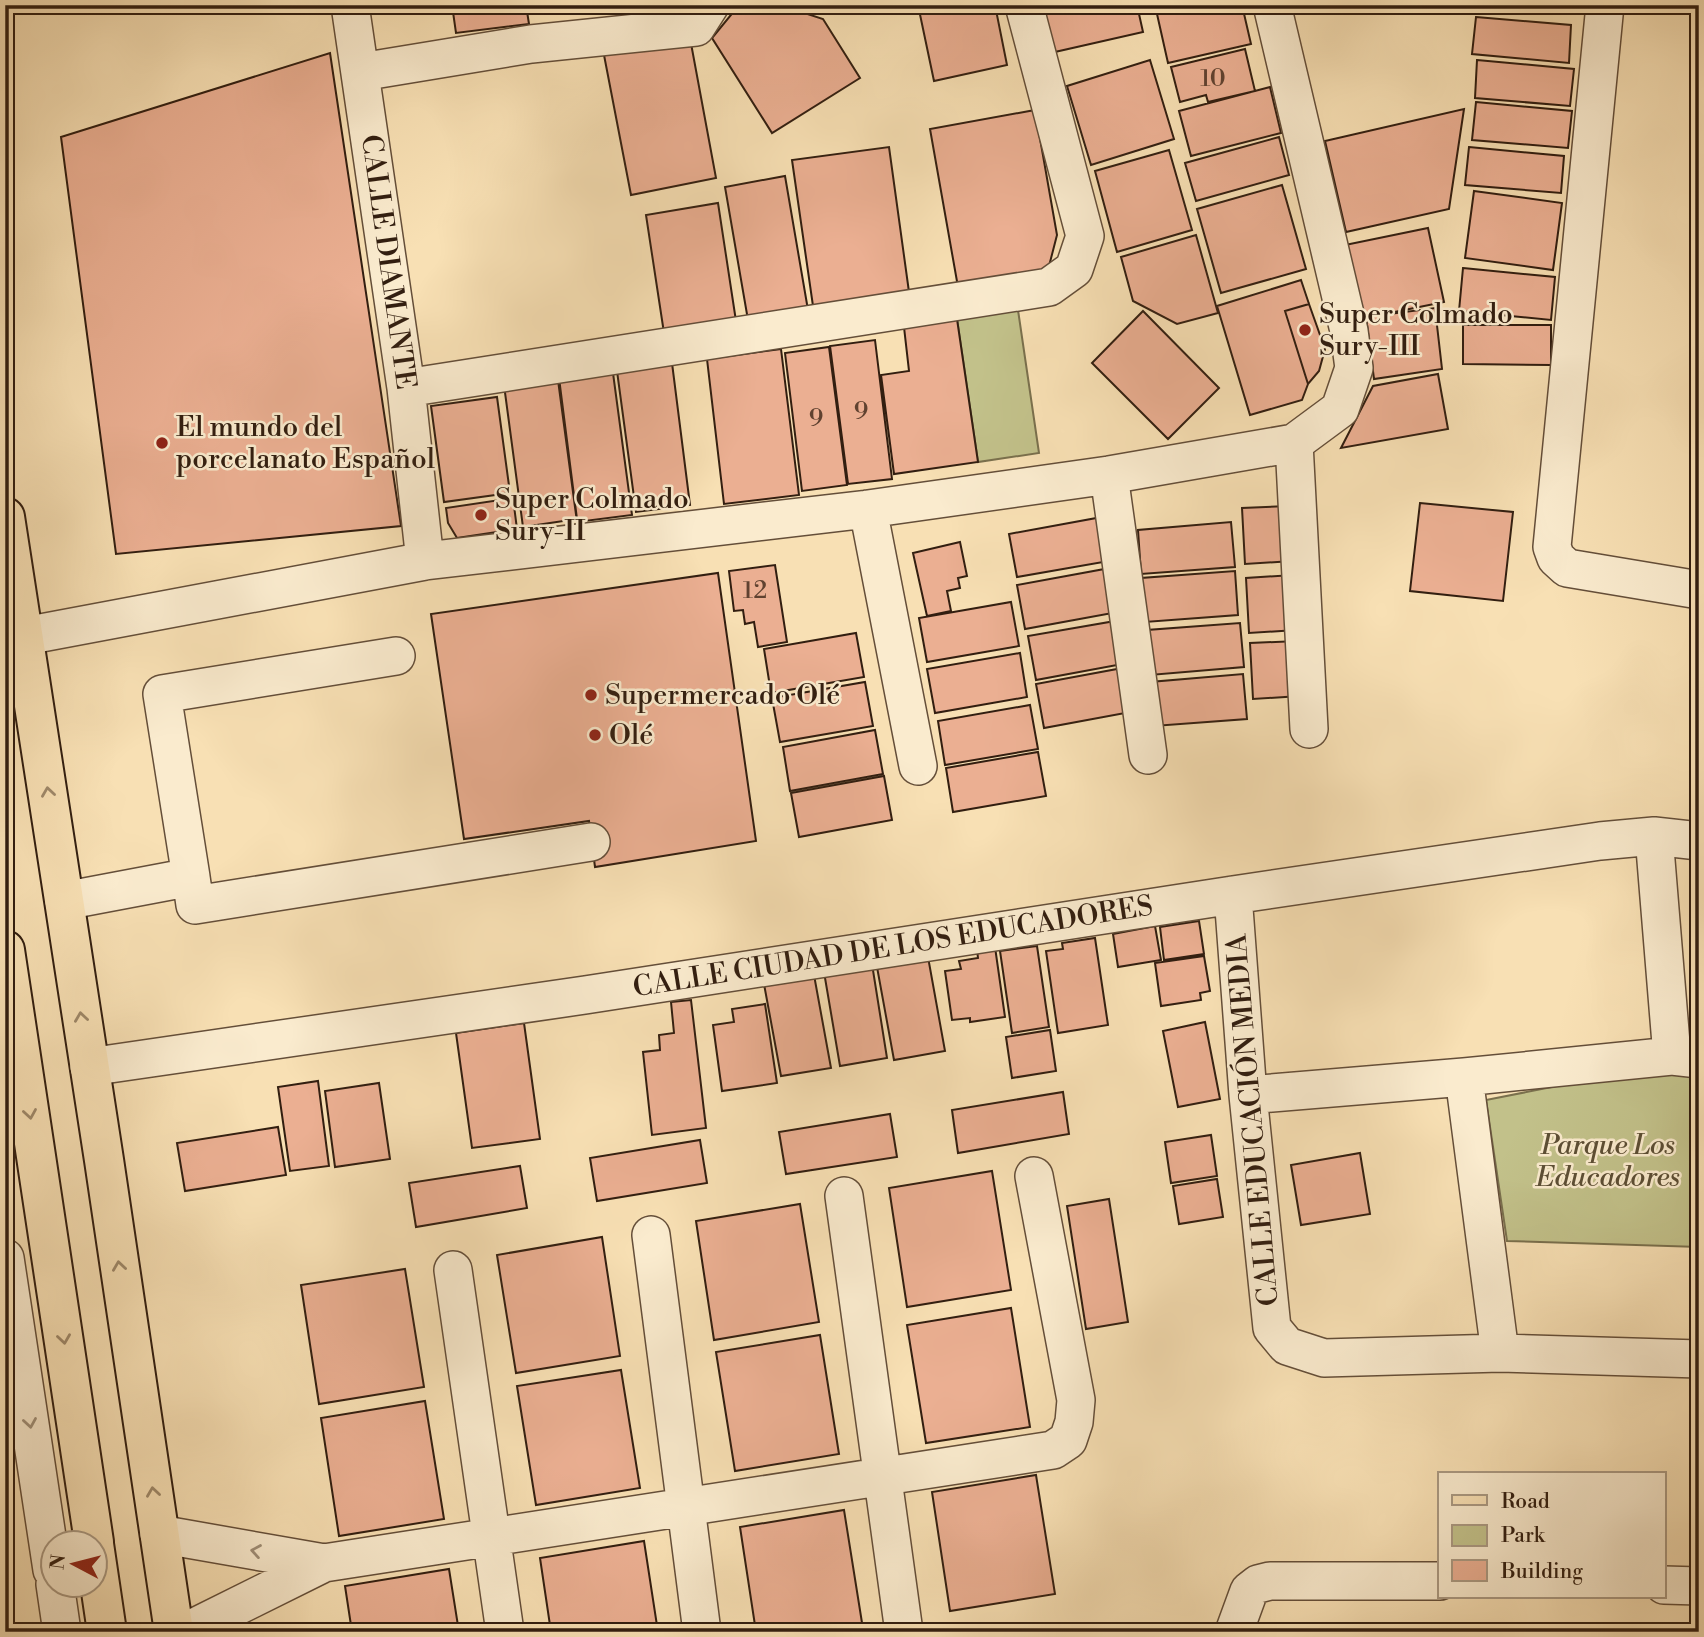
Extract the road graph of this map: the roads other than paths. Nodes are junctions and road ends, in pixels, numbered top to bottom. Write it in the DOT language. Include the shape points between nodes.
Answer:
graph roads {
  1 [pos="350,5"];
  2 [pos="710,5"];
  3 [pos="1024,5"];
  4 [pos="1272,5"];
  5 [pos="1605,5"];
  6 [pos="361,72"];
  7 [pos="405,388"];
  8 [pos="1294,443"];
  9 [pos="1109,475"];
  10 [pos="868,509"];
  11 [pos="5,517"];
  12 [pos="425,561"];
  13 [pos="1699,590"];
  14 [pos="24,636"];
  15 [pos="396,656"];
  16 [pos="1309,729"];
  17 [pos="1148,755"];
  18 [pos="918,766"];
  19 [pos="1654,836"];
  20 [pos="1699,841"];
  21 [pos="592,842"];
  22 [pos="191,877"];
  23 [pos="1233,895"];
  24 [pos="64,901"];
  25 [pos="5,950"];
  26 [pos="1685,1057"];
  27 [pos="89,1067"];
  28 [pos="1464,1077"];
  29 [pos="1248,1095"];
  30 [pos="1034,1176"];
  31 [pos="844,1196"];
  32 [pos="651,1235"];
  33 [pos="453,1270"];
  34 [pos="6,1272"];
  35 [pos="1500,1353"];
  36 [pos="1699,1359"];
  37 [pos="883,1476"];
  38 [pos="685,1507"];
  39 [pos="46,1528"];
  40 [pos="92,1528"];
  41 [pos="159,1534"];
  42 [pos="491,1537"];
  43 [pos="324,1563"];
  44 [pos="1438,1581"];
  45 [pos="1666,1585"];
  46 [pos="1699,1586"];
  47 [pos="57,1598"];
  48 [pos="102,1598"];
  49 [pos="62,1632"];
  50 [pos="107,1632"];
  51 [pos="173,1632"];
  52 [pos="185,1632"];
  53 [pos="505,1632"];
  54 [pos="702,1632"];
  55 [pos="904,1632"];
  56 [pos="1234,1632"];
  1 -- 6 [label="street, CALLE DIAMANTE"];
  2 -- 6 [label="street" via="696,27 531,44"];
  3 -- 7 [label="street" via="1085,236 1074,269 1049,287"];
  4 -- 8 [label="street" via="1349,331 1353,368 1340,409"];
  5 -- 13 [label="street" via="1552,547 1567,568"];
  6 -- 7 [label="street, CALLE DIAMANTE"];
  7 -- 12 [label="street, CALLE DIAMANTE"];
  8 -- 9 [label="street"];
  8 -- 16 [label="street"];
  9 -- 10 [label="street"];
  9 -- 17 [label="street"];
  10 -- 12 [label="street"];
  10 -- 18 [label="street"];
  11 -- 14 [label="main road"];
  12 -- 14 [label="street"];
  24 -- 14 [label="main road, one-way"];
  15 -- 22 [label="street" via="162,694"];
  19 -- 20 [label="street, CALLE CIUDAD DE LOS EDUCADORES"];
  19 -- 23 [label="street, CALLE CIUDAD DE LOS EDUCADORES"];
  19 -- 26 [label="street"];
  21 -- 22 [label="street" via="195,905"];
  22 -- 24 [label="street"];
  23 -- 27 [label="street, CALLE CIUDAD DE LOS EDUCADORES"];
  23 -- 29 [label="street, CALLE EDUCACIÓN MEDIA"];
  27 -- 24 [label="main road, one-way"];
  25 -- 40 [label="main road, one-way"];
  26 -- 28 [label="street"];
  41 -- 27 [label="main road, one-way"];
  28 -- 29 [label="street"];
  28 -- 35 [label="street"];
  29 -- 35 [label="street, CALLE EDUCACIÓN MEDIA" via="1272,1328 1287,1346 1324,1358"];
  30 -- 37 [label="street" via="1076,1401 1068,1440 1053,1450"];
  31 -- 37 [label="street"];
  32 -- 38 [label="street"];
  33 -- 42 [label="street"];
  34 -- 39 [label="street, one-way"];
  35 -- 36 [label="street, CALLE EDUCACIÓN MEDIA"];
  37 -- 38 [label="street"];
  37 -- 55 [label="street"];
  38 -- 42 [label="street"];
  38 -- 54 [label="street"];
  43 -- 41 [label="street, one-way"];
  41 -- 51 [label="main road"];
  42 -- 43 [label="street"];
  42 -- 53 [label="street"];
  43 -- 52 [label="street"];
  44 -- 56 [label="street" via="1258,1584 1249,1591"];
  45 -- 46 [label="street"];
  47 -- 49 [label="street"];
  48 -- 50 [label="main road"];
}
